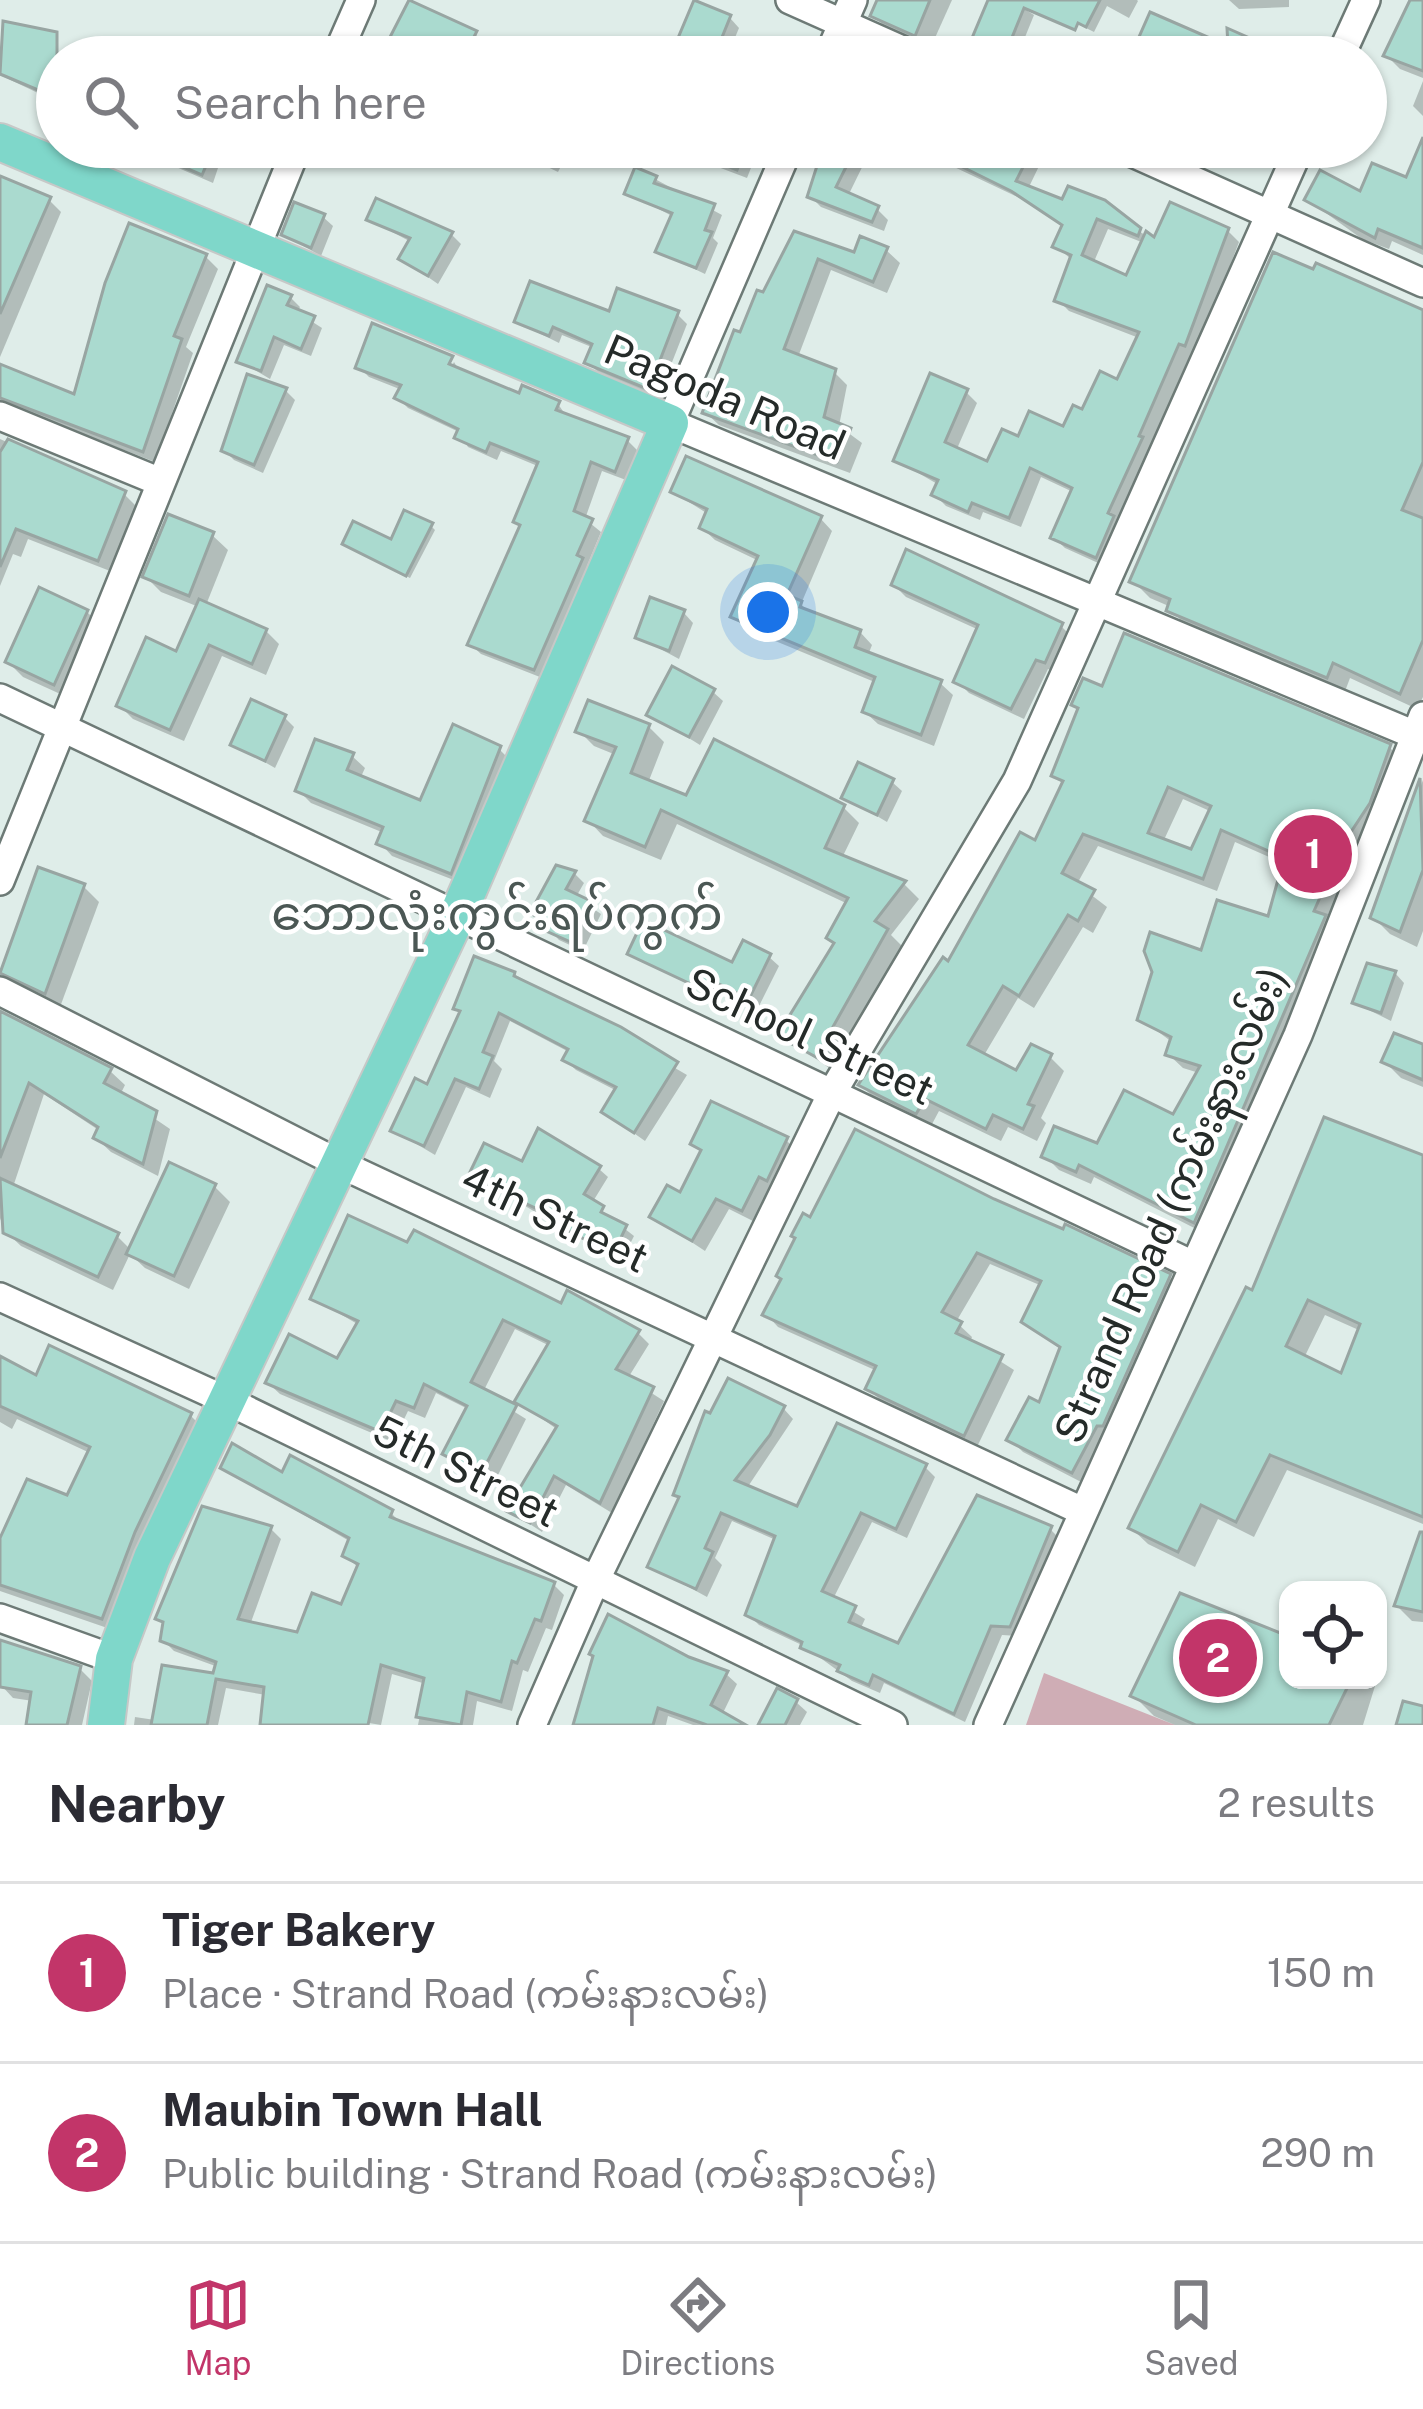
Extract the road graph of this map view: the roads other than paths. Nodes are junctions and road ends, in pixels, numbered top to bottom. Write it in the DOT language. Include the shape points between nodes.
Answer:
graph roads {
  1 [pos="361,0"];
  2 [pos="790,0"];
  3 [pos="1366,0"];
  4 [pos="848,12"];
  5 [pos="345,36"];
  6 [pos="885,36"];
  7 [pos="1350,36"];
  8 [pos="0,142"];
  9 [pos="36,157"];
  10 [pos="62,168"];
  11 [pos="288,168"];
  12 [pos="781,168"];
  13 [pos="1166,168"];
  14 [pos="1291,168"];
  15 [pos="1270,214"];
  16 [pos="252,248"];
  17 [pos="1423,283"];
  18 [pos="2,421"];
  19 [pos="670,423"];
  20 [pos="158,481"];
  21 [pos="1097,602"];
  22 [pos="0,698"];
  23 [pos="59,725"];
  24 [pos="1419,725"];
  25 [pos="0,881"];
  26 [pos="458,914"];
  27 [pos="0,991"];
  28 [pos="832,1093"];
  29 [pos="340,1163"];
  30 [pos="1192,1265"];
  31 [pos="0,1297"];
  32 [pos="713,1339"];
  33 [pos="228,1401"];
  34 [pos="1080,1510"];
  35 [pos="595,1581"];
  36 [pos="0,1618"];
  37 [pos="114,1659"];
  38 [pos="106,1725"];
  39 [pos="532,1725"];
  40 [pos="893,1725"];
  41 [pos="988,1725"];
  1 -- 5 [label="street"];
  2 -- 4 [label="street"];
  3 -- 7 [label="street"];
  4 -- 6 [label="street"];
  8 -- 9 [label="main road, Pagoda Road"];
  10 -- 16 [label="main road, Pagoda Road"];
  11 -- 16 [label="street"];
  12 -- 19 [label="street"];
  13 -- 15 [label="street"];
  14 -- 15 [label="street"];
  15 -- 17 [label="street"];
  15 -- 21 [label="street"];
  16 -- 19 [label="main road, Pagoda Road"];
  16 -- 20 [label="street"];
  18 -- 20 [label="street"];
  19 -- 21 [label="street, Pagoda Road"];
  19 -- 26 [label="main road"];
  20 -- 23 [label="street"];
  21 -- 24 [label="street, Pagoda Road"];
  21 -- 28 [label="street" via="1017,781"];
  22 -- 23 [label="street, School Street"];
  23 -- 25 [label="street"];
  23 -- 26 [label="street, School Street"];
  24 -- 30 [label="street, Strand Road (ကမ်းနားလမ်း)" via="1298,1035"];
  26 -- 28 [label="street, School Street"];
  26 -- 29 [label="main road"];
  27 -- 29 [label="street, 4th Street"];
  28 -- 30 [label="street, School Street"];
  28 -- 32 [label="street"];
  29 -- 32 [label="street, 4th Street"];
  29 -- 33 [label="main road"];
  30 -- 34 [label="street, Strand Road (ကမ်းနားလမ်း)"];
  31 -- 33 [label="street, 5th Street"];
  32 -- 34 [label="street, 4th Street"];
  32 -- 35 [label="street"];
  33 -- 35 [label="street, 5th Street"];
  33 -- 37 [label="main road" via="152,1558"];
  34 -- 41 [label="street, Strand Road (ကမ်းနားလမ်း)"];
  35 -- 39 [label="street"];
  35 -- 40 [label="street, 5th Street"];
  36 -- 37 [label="street"];
  37 -- 38 [label="main road"];
}
